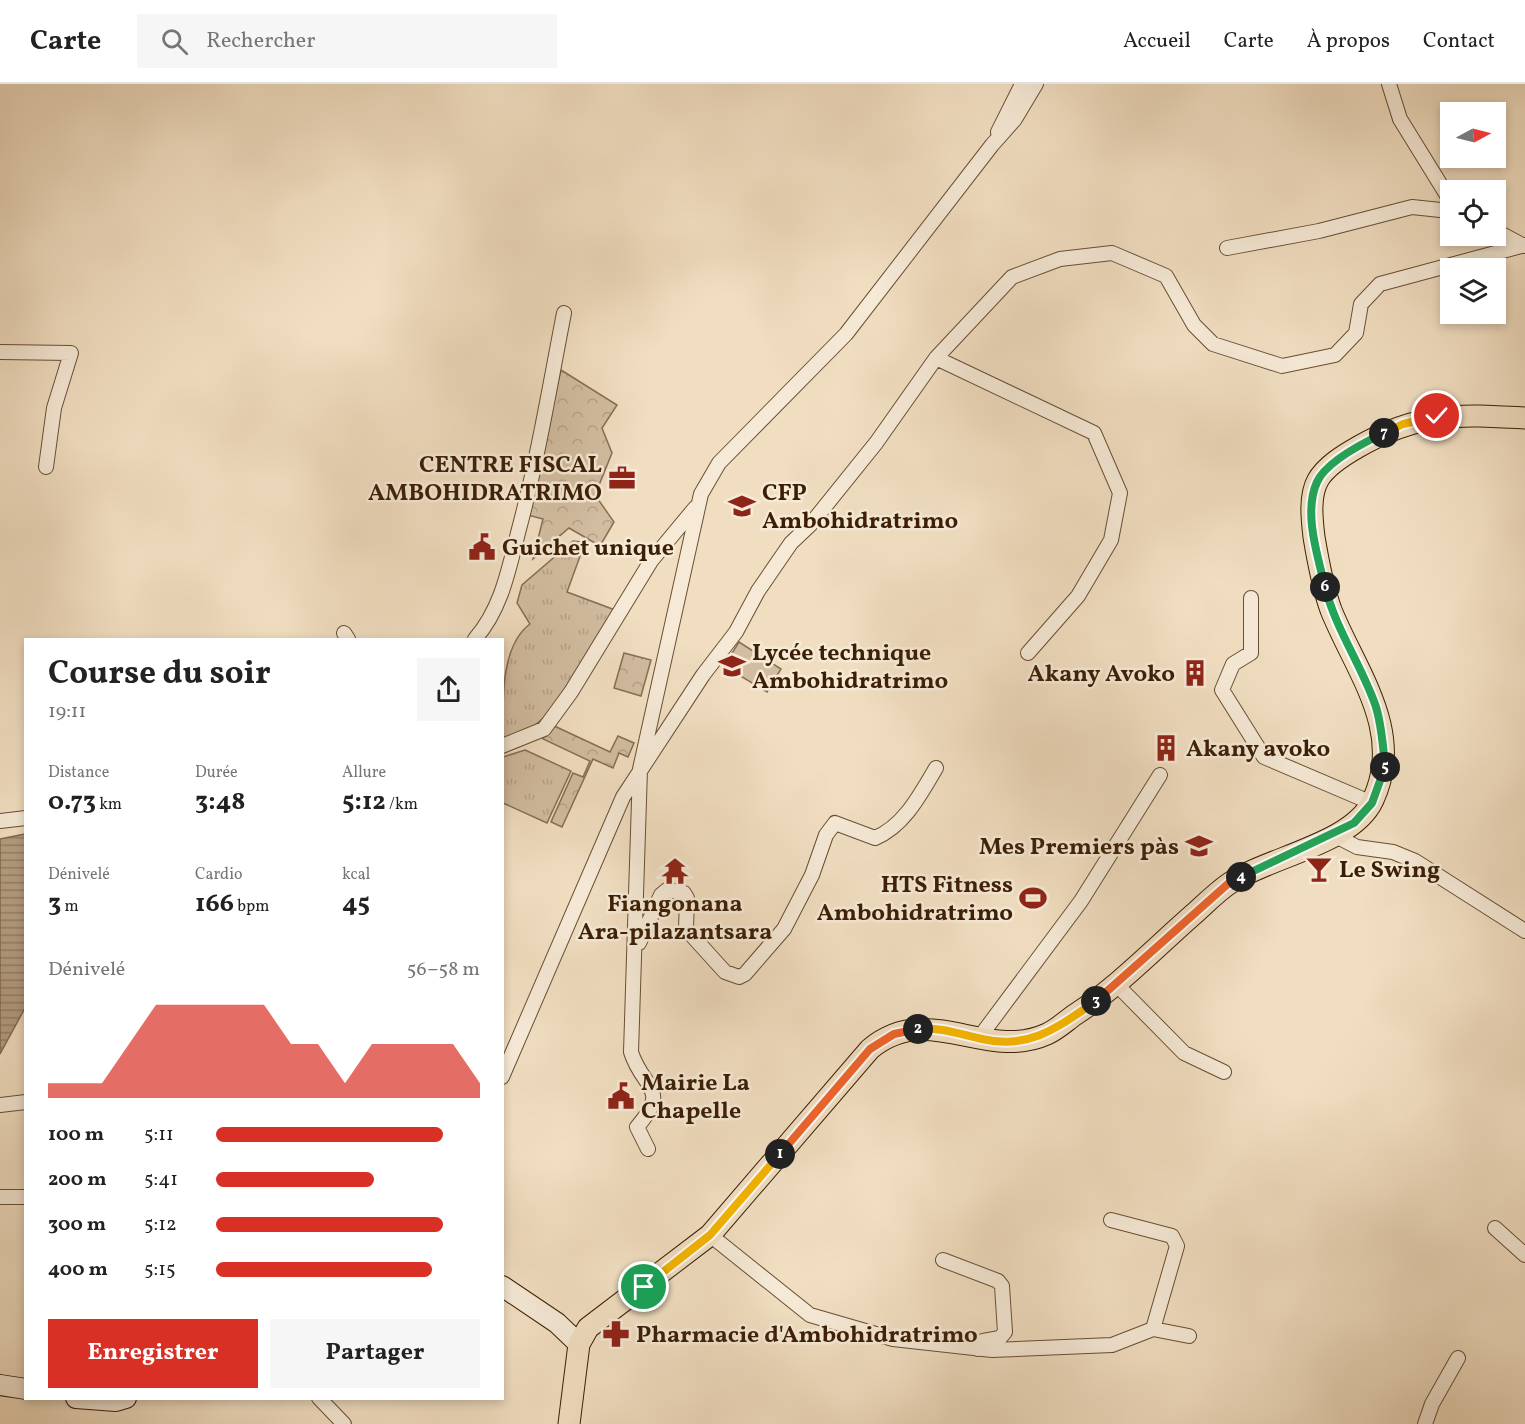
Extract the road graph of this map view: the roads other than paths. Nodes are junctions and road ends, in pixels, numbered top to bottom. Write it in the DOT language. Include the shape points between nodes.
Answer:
graph roads {
  1 [pos="1022,84"];
  2 [pos="1036,84"];
  3 [pos="1389,84"];
  4 [pos="992,145"];
  5 [pos="1440,184"];
  6 [pos="1440,210"];
  7 [pos="1506,236"];
  8 [pos="1524,246"];
  9 [pos="1227,248"];
  10 [pos="564,313"];
  11 [pos="0,352"];
  12 [pos="936,358"];
  13 [pos="1525,418"];
  14 [pos="46,467"];
  15 [pos="696,507"];
  16 [pos="1251,598"];
  17 [pos="476,638"];
  18 [pos="1029,653"];
  19 [pos="504,745"];
  20 [pos="936,768"];
  21 [pos="640,769"];
  22 [pos="1160,775"];
  23 [pos="1372,803"];
  24 [pos="24,818"];
  25 [pos="0,821"];
  26 [pos="1334,835"];
  27 [pos="1525,931"];
  28 [pos="636,951"];
  29 [pos="1117,985"];
  30 [pos="979,1038"];
  31 [pos="504,1072"];
  32 [pos="1224,1072"];
  33 [pos="24,1102"];
  34 [pos="0,1105"];
  35 [pos="648,1149"];
  36 [pos="0,1197"];
  37 [pos="24,1197"];
  38 [pos="1111,1220"];
  39 [pos="1495,1228"];
  40 [pos="710,1235"];
  41 [pos="1525,1255"];
  42 [pos="943,1260"];
  43 [pos="504,1287"];
  44 [pos="1153,1329"];
  45 [pos="1189,1336"];
  46 [pos="581,1345"];
  47 [pos="978,1349"];
  48 [pos="1458,1358"];
  49 [pos="0,1385"];
  50 [pos="24,1389"];
  51 [pos="103,1400"];
  52 [pos="119,1400"];
  53 [pos="321,1400"];
  54 [pos="344,1424"];
  55 [pos="569,1424"];
  56 [pos="1425,1424"];
  1 -- 4 [label="street"];
  2 -- 4 [label="street" via="1015,119"];
  3 -- 5 [label="street" via="1400,119"];
  4 -- 15 [label="street" via="846,334 719,463"];
  6 -- 9 [label="street" via="1412,207 1319,231"];
  7 -- 8 [label="street"];
  8 -- 12 [label="street" via="1380,284 1361,304 1356,333 1335,355 1282,366 1213,344 1194,325 1166,276 1112,254 1060,259 1012,277"];
  10 -- 17 [label="street" via="506,586"];
  11 -- 14 [label="street" via="71,353 54,408"];
  12 -- 18 [label="street" via="1094,433 1120,493 1111,540 1078,597"];
  12 -- 21 [label="street" via="876,443 791,543 736,632"];
  13 -- 23 [label="main road" via="1437,416 1403,424 1350,452 1317,482 1313,531 1330,608 1376,706 1382,729 1385,767"];
  15 -- 19 [label="street" via="651,561 572,692 544,729"];
  15 -- 21 [label="street"];
  16 -- 23 [label="street" via="1251,652 1233,664 1222,690 1226,698 1264,757"];
  20 -- 28 [label="street" via="890,832 875,838 835,823 825,835 812,875 784,929 745,974 739,977 725,972 686,929 687,898 676,891 667,890 661,895"];
  21 -- 28 [label="street"];
  21 -- 31 [label="street" via="623,797"];
  22 -- 30 [label="street" via="1081,901"];
  23 -- 26 [label="main road" via="1354,823"];
  24 -- 25 [label="street"];
  26 -- 27 [label="street" via="1357,847 1393,852 1415,861"];
  26 -- 29 [label="main road" via="1230,882"];
  28 -- 35 [label="street" via="631,1053 654,1099 651,1110 637,1127"];
  29 -- 30 [label="main road" via="1048,1033 1020,1041"];
  29 -- 32 [label="street" via="1184,1053"];
  30 -- 40 [label="main road" via="931,1028 909,1029 883,1038"];
  33 -- 34 [label="street"];
  36 -- 37 [label="street"];
  38 -- 44 [label="street" via="1172,1236 1177,1246"];
  39 -- 41 [label="street"];
  40 -- 46 [label="main road"];
  40 -- 47 [label="street" via="810,1315 893,1339"];
  42 -- 47 [label="street" via="1002,1286 1005,1332 1000,1338 983,1341"];
  43 -- 46 [label="street" via="557,1323"];
  44 -- 45 [label="street"];
  44 -- 47 [label="street" via="1113,1345"];
  46 -- 55 [label="main road"];
  48 -- 56 [label="street"];
  49 -- 50 [label="street"];
  51 -- 52 [label="street"];
  53 -- 54 [label="street"];
}
